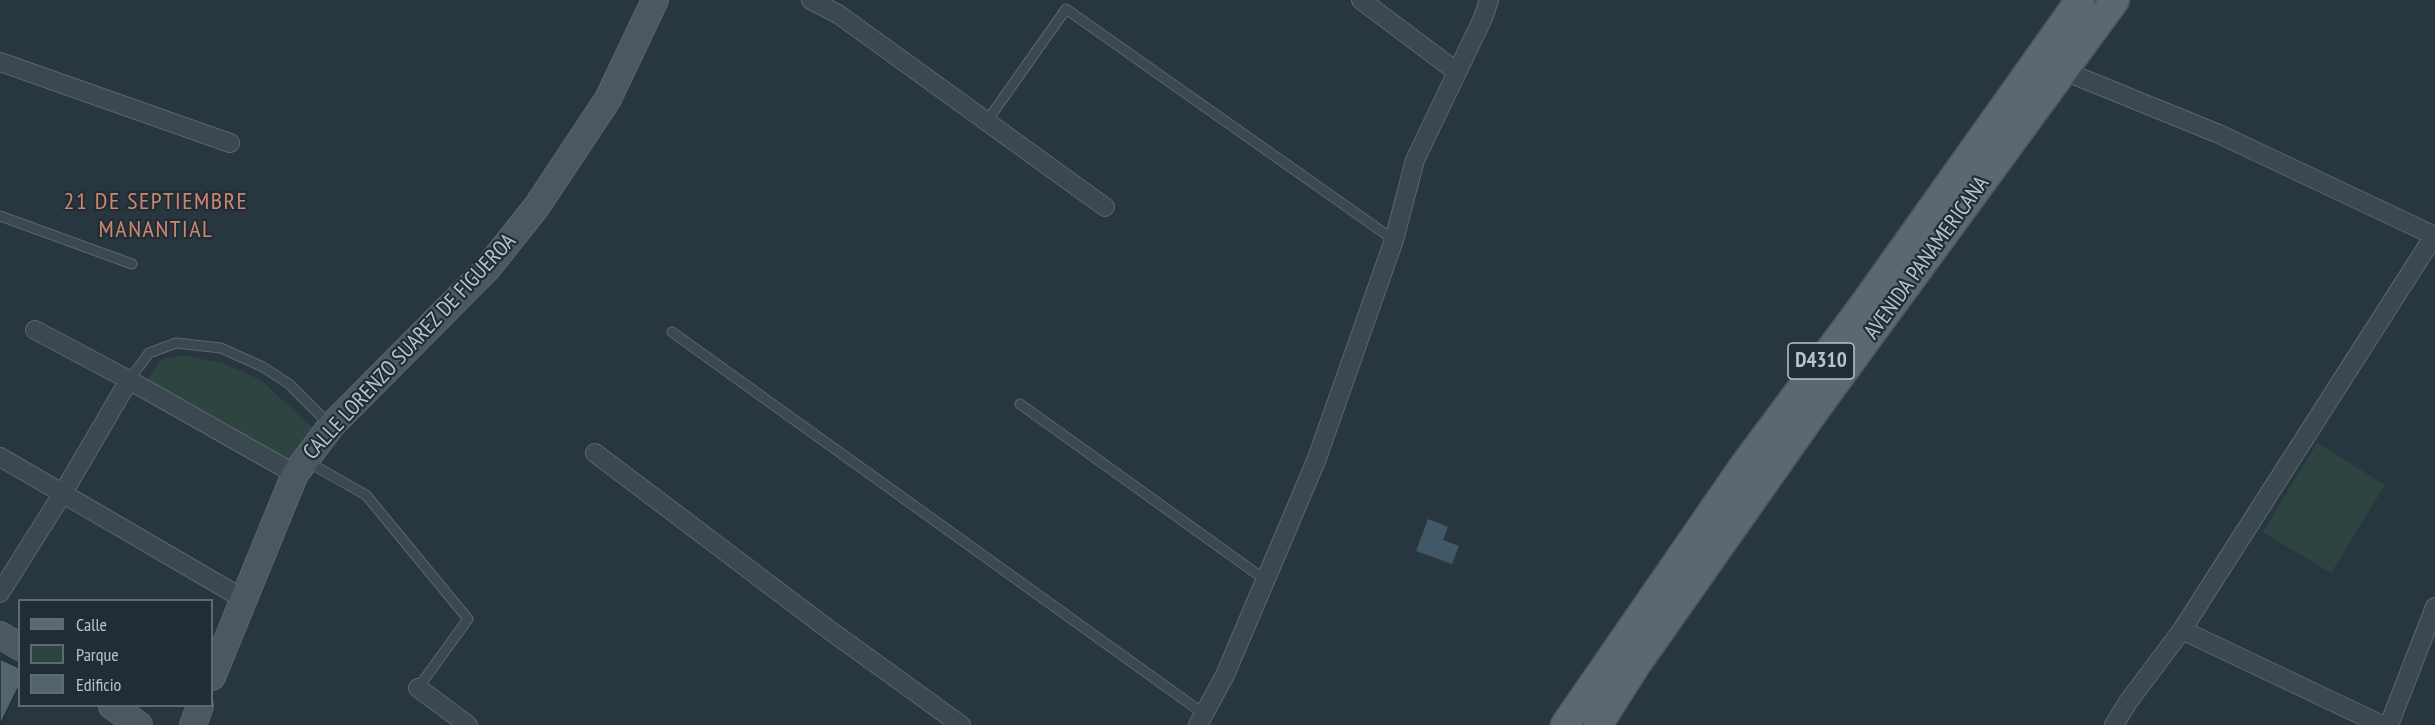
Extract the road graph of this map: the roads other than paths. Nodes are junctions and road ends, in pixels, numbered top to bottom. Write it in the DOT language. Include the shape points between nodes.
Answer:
graph roads {
  1 [pos="655,0"];
  2 [pos="811,0"];
  3 [pos="1361,0"];
  4 [pos="1489,0"];
  5 [pos="2080,0"];
  6 [pos="2115,0"];
  7 [pos="0,62"];
  8 [pos="2064,71"];
  9 [pos="1457,72"];
  10 [pos="987,121"];
  11 [pos="230,143"];
  12 [pos="1105,207"];
  13 [pos="1943,215"];
  14 [pos="0,216"];
  15 [pos="2434,236"];
  16 [pos="1394,240"];
  17 [pos="132,264"];
  18 [pos="35,330"];
  19 [pos="672,332"];
  20 [pos="129,380"];
  21 [pos="1020,404"];
  22 [pos="331,426"];
  23 [pos="595,453"];
  24 [pos="0,458"];
  25 [pos="1745,464"];
  26 [pos="299,467"];
  27 [pos="1768,480"];
  28 [pos="63,493"];
  29 [pos="1264,579"];
  30 [pos="0,593"];
  31 [pos="242,598"];
  32 [pos="2435,607"];
  33 [pos="2182,630"];
  34 [pos="0,635"];
  35 [pos="18,646"];
  36 [pos="213,674"];
  37 [pos="418,688"];
  38 [pos="115,707"];
  39 [pos="199,707"];
  40 [pos="1201,719"];
  41 [pos="139,725"];
  42 [pos="193,725"];
  43 [pos="468,725"];
  44 [pos="961,725"];
  45 [pos="1565,725"];
  46 [pos="1598,725"];
  47 [pos="2114,725"];
  48 [pos="2382,725"];
  49 [pos="2389,725"];
  1 -- 22 [label="main road, CALLE LORENZO SUAREZ DE FIGUEROA" via="608,99 537,206 487,269"];
  2 -- 10 [label="street" via="838,14"];
  3 -- 9 [label="street"];
  4 -- 9 [label="street"];
  5 -- 13 [label="main road, AVENIDA PANAMERICANA / D4310"];
  6 -- 8 [label="main road, AVENIDA PANAMERICANA / D4310"];
  7 -- 11 [label="street"];
  8 -- 13 [label="main road, AVENIDA PANAMERICANA / D4310"];
  8 -- 15 [label="street" via="2220,134"];
  9 -- 16 [label="street" via="1415,160"];
  10 -- 12 [label="street"];
  10 -- 16 [label="lane" via="1066,9"];
  13 -- 25 [label="main road, AVENIDA PANAMERICANA / D4310"];
  13 -- 27 [label="main road, AVENIDA PANAMERICANA / D4310"];
  14 -- 17 [label="lane"];
  15 -- 33 [label="street"];
  16 -- 29 [label="street" via="1316,460"];
  18 -- 20 [label="street"];
  19 -- 40 [label="lane"];
  20 -- 22 [label="lane" via="149,353 176,342 221,348 290,384"];
  20 -- 26 [label="street"];
  20 -- 28 [label="street"];
  21 -- 29 [label="lane"];
  22 -- 26 [label="main road, CALLE LORENZO SUAREZ DE FIGUEROA"];
  23 -- 44 [label="street"];
  24 -- 28 [label="street"];
  25 -- 27 [label="main road"];
  25 -- 45 [label="main road, AVENIDA PANAMERICANA / D4310"];
  26 -- 31 [label="main road, CALLE LORENZO SUAREZ DE FIGUEROA"];
  26 -- 37 [label="lane" via="366,495 468,619"];
  27 -- 46 [label="main road, AVENIDA PANAMERICANA / D4310"];
  28 -- 30 [label="street"];
  28 -- 31 [label="street"];
  29 -- 40 [label="street" via="1225,675"];
  31 -- 36 [label="main road, CALLE LORENZO SUAREZ DE FIGUEROA"];
  32 -- 49 [label="street"];
  33 -- 47 [label="street"];
  33 -- 48 [label="street"];
  34 -- 35 [label="main road"];
  37 -- 43 [label="street"];
  38 -- 41 [label="main road"];
  39 -- 42 [label="main road"];
}
